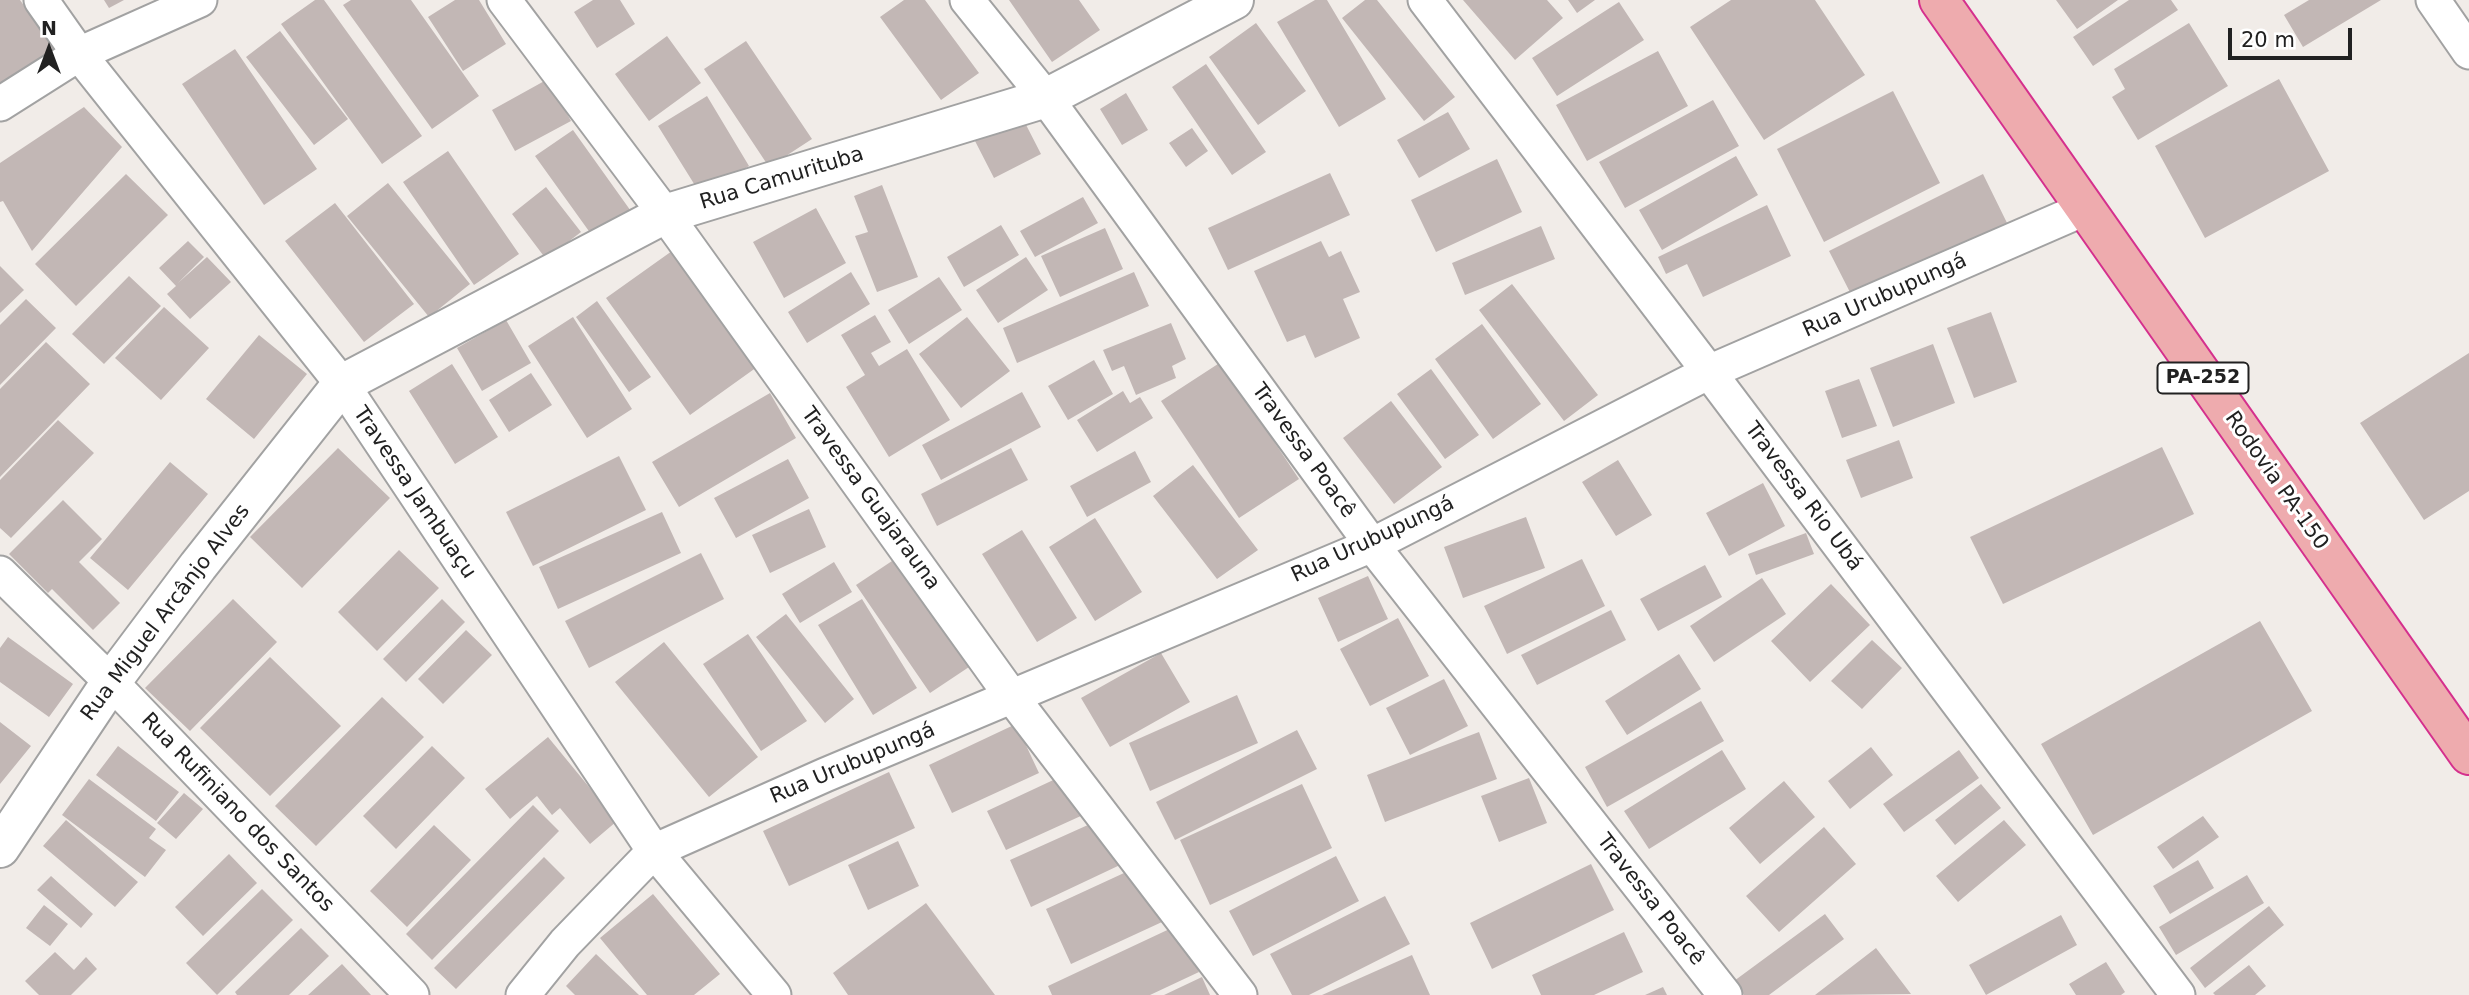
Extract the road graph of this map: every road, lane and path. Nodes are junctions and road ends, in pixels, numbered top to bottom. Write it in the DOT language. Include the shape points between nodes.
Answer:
graph roads {
  1 [pos="41,0"];
  2 [pos="200,0"];
  3 [pos="504,0"];
  4 [pos="967,0"];
  5 [pos="1234,0"];
  6 [pos="1425,0"];
  7 [pos="1939,0"];
  8 [pos="2433,0"];
  9 [pos="2469,52"];
  10 [pos="79,54"];
  11 [pos="1046,98"];
  12 [pos="0,104"];
  13 [pos="2084,209"];
  14 [pos="665,214"];
  15 [pos="1709,372"];
  16 [pos="342,384"];
  17 [pos="1372,545"];
  18 [pos="0,573"];
  19 [pos="111,681"];
  20 [pos="1012,697"];
  21 [pos="2469,755"];
  22 [pos="0,848"];
  23 [pos="653,851"];
  24 [pos="412,995"];
  25 [pos="523,995"];
  26 [pos="774,995"];
  27 [pos="1240,995"];
  28 [pos="1725,995"];
  29 [pos="2178,995"];
  1 -- 10 [label="street, Travessa Jambuaçu"];
  2 -- 10 [label="street"];
  3 -- 14 [label="street, Travessa Guajarauna"];
  4 -- 11 [label="street, Travessa Poacê"];
  5 -- 11 [label="street, Rua Camurituba"];
  6 -- 15 [label="street, Travessa Rio Ubá"];
  7 -- 13 [label="highway, Rodovia PA-150 / PA-252"];
  8 -- 9 [label="street"];
  10 -- 12 [label="street"];
  10 -- 16 [label="street, Travessa Jambuaçu"];
  11 -- 14 [label="street, Rua Camurituba"];
  11 -- 17 [label="street, Travessa Poacê"];
  13 -- 15 [label="street, Rua Urubupungá"];
  13 -- 21 [label="highway, Rodovia PA-150 / PA-252"];
  14 -- 16 [label="street, Rua Camurituba"];
  14 -- 20 [label="street, Travessa Guajarauna"];
  15 -- 17 [label="street, Rua Urubupungá"];
  15 -- 29 [label="street, Travessa Rio Ubá"];
  16 -- 19 [label="street, Rua Miguel Arcânjo Alves"];
  16 -- 23 [label="street, Travessa Jambuaçu"];
  17 -- 20 [label="street, Rua Urubupungá"];
  17 -- 28 [label="street, Travessa Poacê"];
  18 -- 19 [label="street, Rua Rufiniano dos Santos"];
  19 -- 22 [label="street, Rua Miguel Arcânjo Alves"];
  19 -- 24 [label="street, Rua Rufiniano dos Santos"];
  20 -- 23 [label="street, Rua Urubupungá"];
  20 -- 27 [label="street, Travessa Guajarauna"];
  23 -- 25 [label="street" via="565,943"];
  23 -- 26 [label="street, Travessa Jambuaçu"];
}
